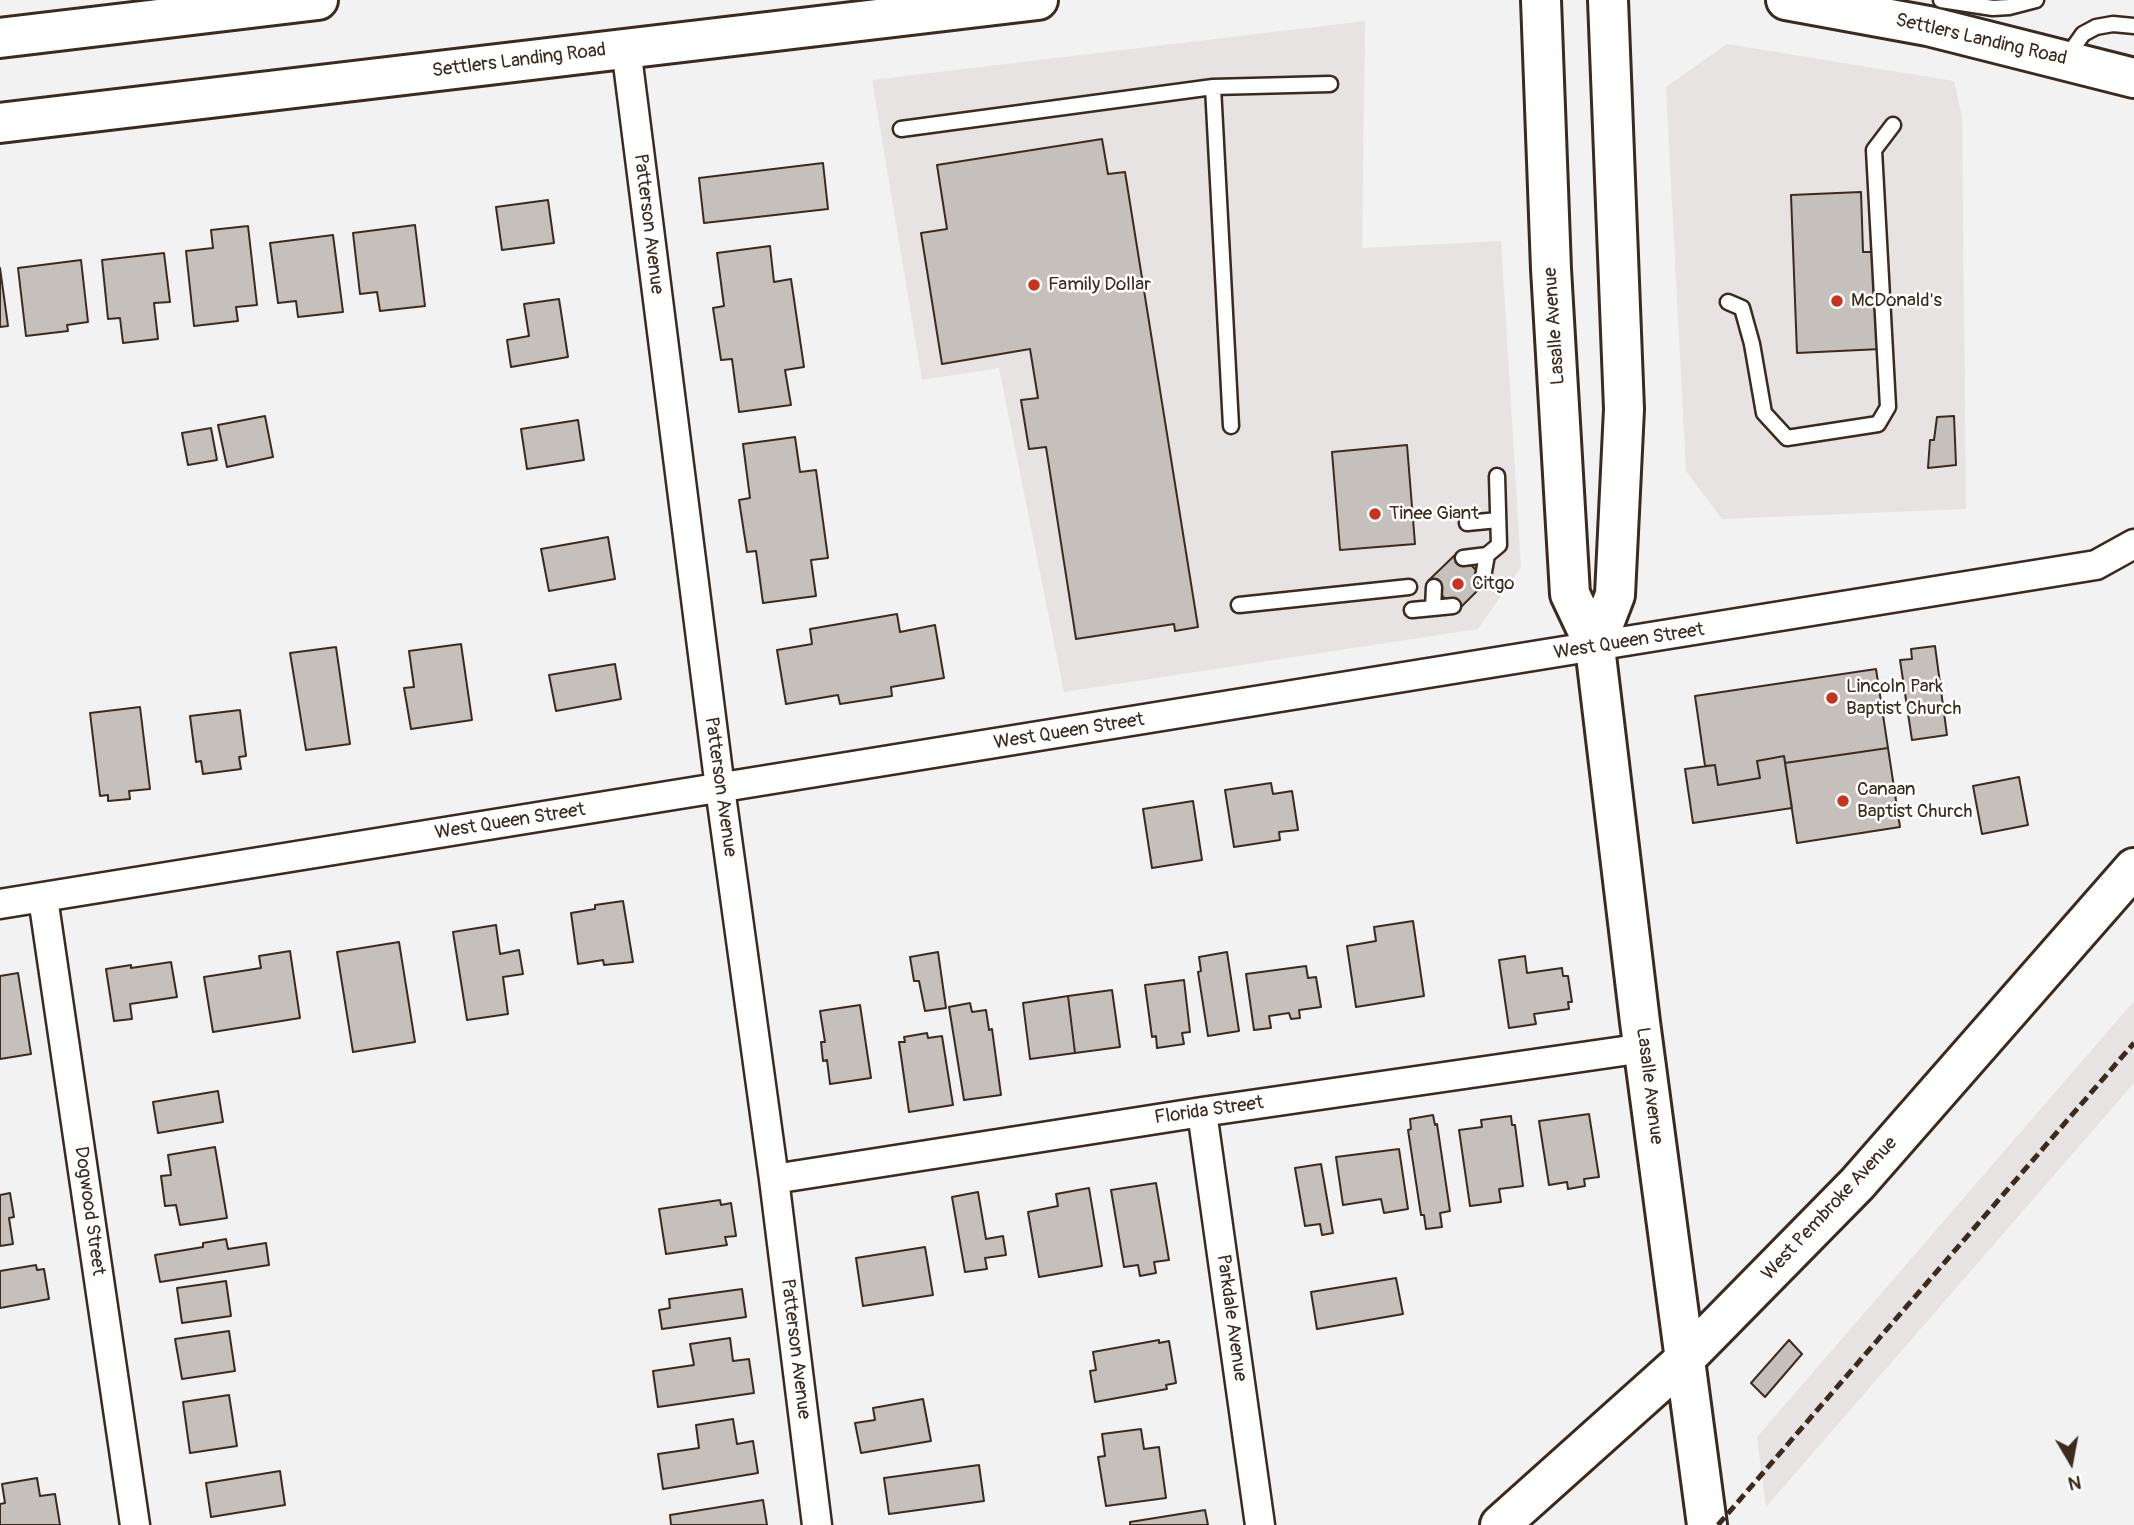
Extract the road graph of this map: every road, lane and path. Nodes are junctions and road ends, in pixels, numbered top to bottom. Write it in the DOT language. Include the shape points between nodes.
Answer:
graph roads {
  1 [pos="318,0"];
  2 [pos="1038,0"];
  3 [pos="1541,0"];
  4 [pos="1608,0"];
  5 [pos="1941,0"];
  6 [pos="2036,0"];
  7 [pos="1811,1"];
  8 [pos="986,3"];
  9 [pos="2134,26"];
  10 [pos="0,38"];
  11 [pos="626,48"];
  12 [pos="2065,60"];
  13 [pos="2134,78"];
  14 [pos="1330,84"];
  15 [pos="1213,87"];
  16 [pos="0,123"];
  17 [pos="1893,125"];
  18 [pos="901,129"];
  19 [pos="1728,302"];
  20 [pos="1231,426"];
  21 [pos="1497,476"];
  22 [pos="1499,520"];
  23 [pos="1467,523"];
  24 [pos="2134,544"];
  25 [pos="1487,555"];
  26 [pos="1464,558"];
  27 [pos="1483,577"];
  28 [pos="1409,587"];
  29 [pos="1434,587"];
  30 [pos="1239,605"];
  31 [pos="1453,606"];
  32 [pos="1433,608"];
  33 [pos="1412,610"];
  34 [pos="1595,647"];
  35 [pos="720,788"];
  36 [pos="2134,868"];
  37 [pos="43,898"];
  38 [pos="0,904"];
  39 [pos="1644,1048"];
  40 [pos="1202,1112"];
  41 [pos="774,1179"];
  42 [pos="1684,1361"];
  43 [pos="135,1525"];
  44 [pos="817,1525"];
  45 [pos="1260,1525"];
  46 [pos="1500,1525"];
  47 [pos="1707,1525"];
  1 -- 10 [label="main road"];
  2 -- 8 [label="main road, Settlers Landing Road"];
  3 -- 34 [label="main road, Lasalle Avenue" via="1570,594"];
  4 -- 34 [label="main road, Lasalle Avenue" via="1624,409 1615,595"];
  5 -- 6 [label="lane" via="1993,8"];
  7 -- 12 [label="main road, Settlers Landing Road"];
  8 -- 11 [label="main road, Settlers Landing Road"];
  9 -- 12 [label="lane" via="2096,27 2083,34"];
  11 -- 16 [label="main road, Settlers Landing Road"];
  11 -- 35 [label="street, Patterson Avenue"];
  12 -- 13 [label="main road, Settlers Landing Road"];
  14 -- 15 [label="lane"];
  15 -- 18 [label="lane"];
  15 -- 20 [label="lane"];
  17 -- 19 [label="lane" via="1874,150 1888,407 1878,424 1787,438 1764,414 1742,308"];
  21 -- 22 [label="lane"];
  22 -- 23 [label="lane"];
  22 -- 25 [label="lane" via="1499,545"];
  24 -- 34 [label="street, West Queen Street" via="2096,565"];
  25 -- 26 [label="lane"];
  25 -- 27 [label="lane"];
  28 -- 30 [label="lane"];
  29 -- 32 [label="lane"];
  31 -- 32 [label="lane"];
  32 -- 33 [label="lane"];
  34 -- 35 [label="street, West Queen Street"];
  34 -- 39 [label="main road, Lasalle Avenue"];
  35 -- 37 [label="street, West Queen Street"];
  35 -- 41 [label="street, Patterson Avenue"];
  36 -- 42 [label="main road, West Pembroke Avenue" via="1857,1184"];
  37 -- 38 [label="street, West Queen Street"];
  37 -- 43 [label="street, Dogwood Street"];
  39 -- 40 [label="street, Florida Street"];
  39 -- 42 [label="main road, Lasalle Avenue"];
  40 -- 41 [label="street, Florida Street"];
  40 -- 45 [label="street, Parkdale Avenue"];
  41 -- 44 [label="street, Patterson Avenue"];
  42 -- 46 [label="main road, West Pembroke Avenue"];
  42 -- 47 [label="main road, Lasalle Avenue"];
}
